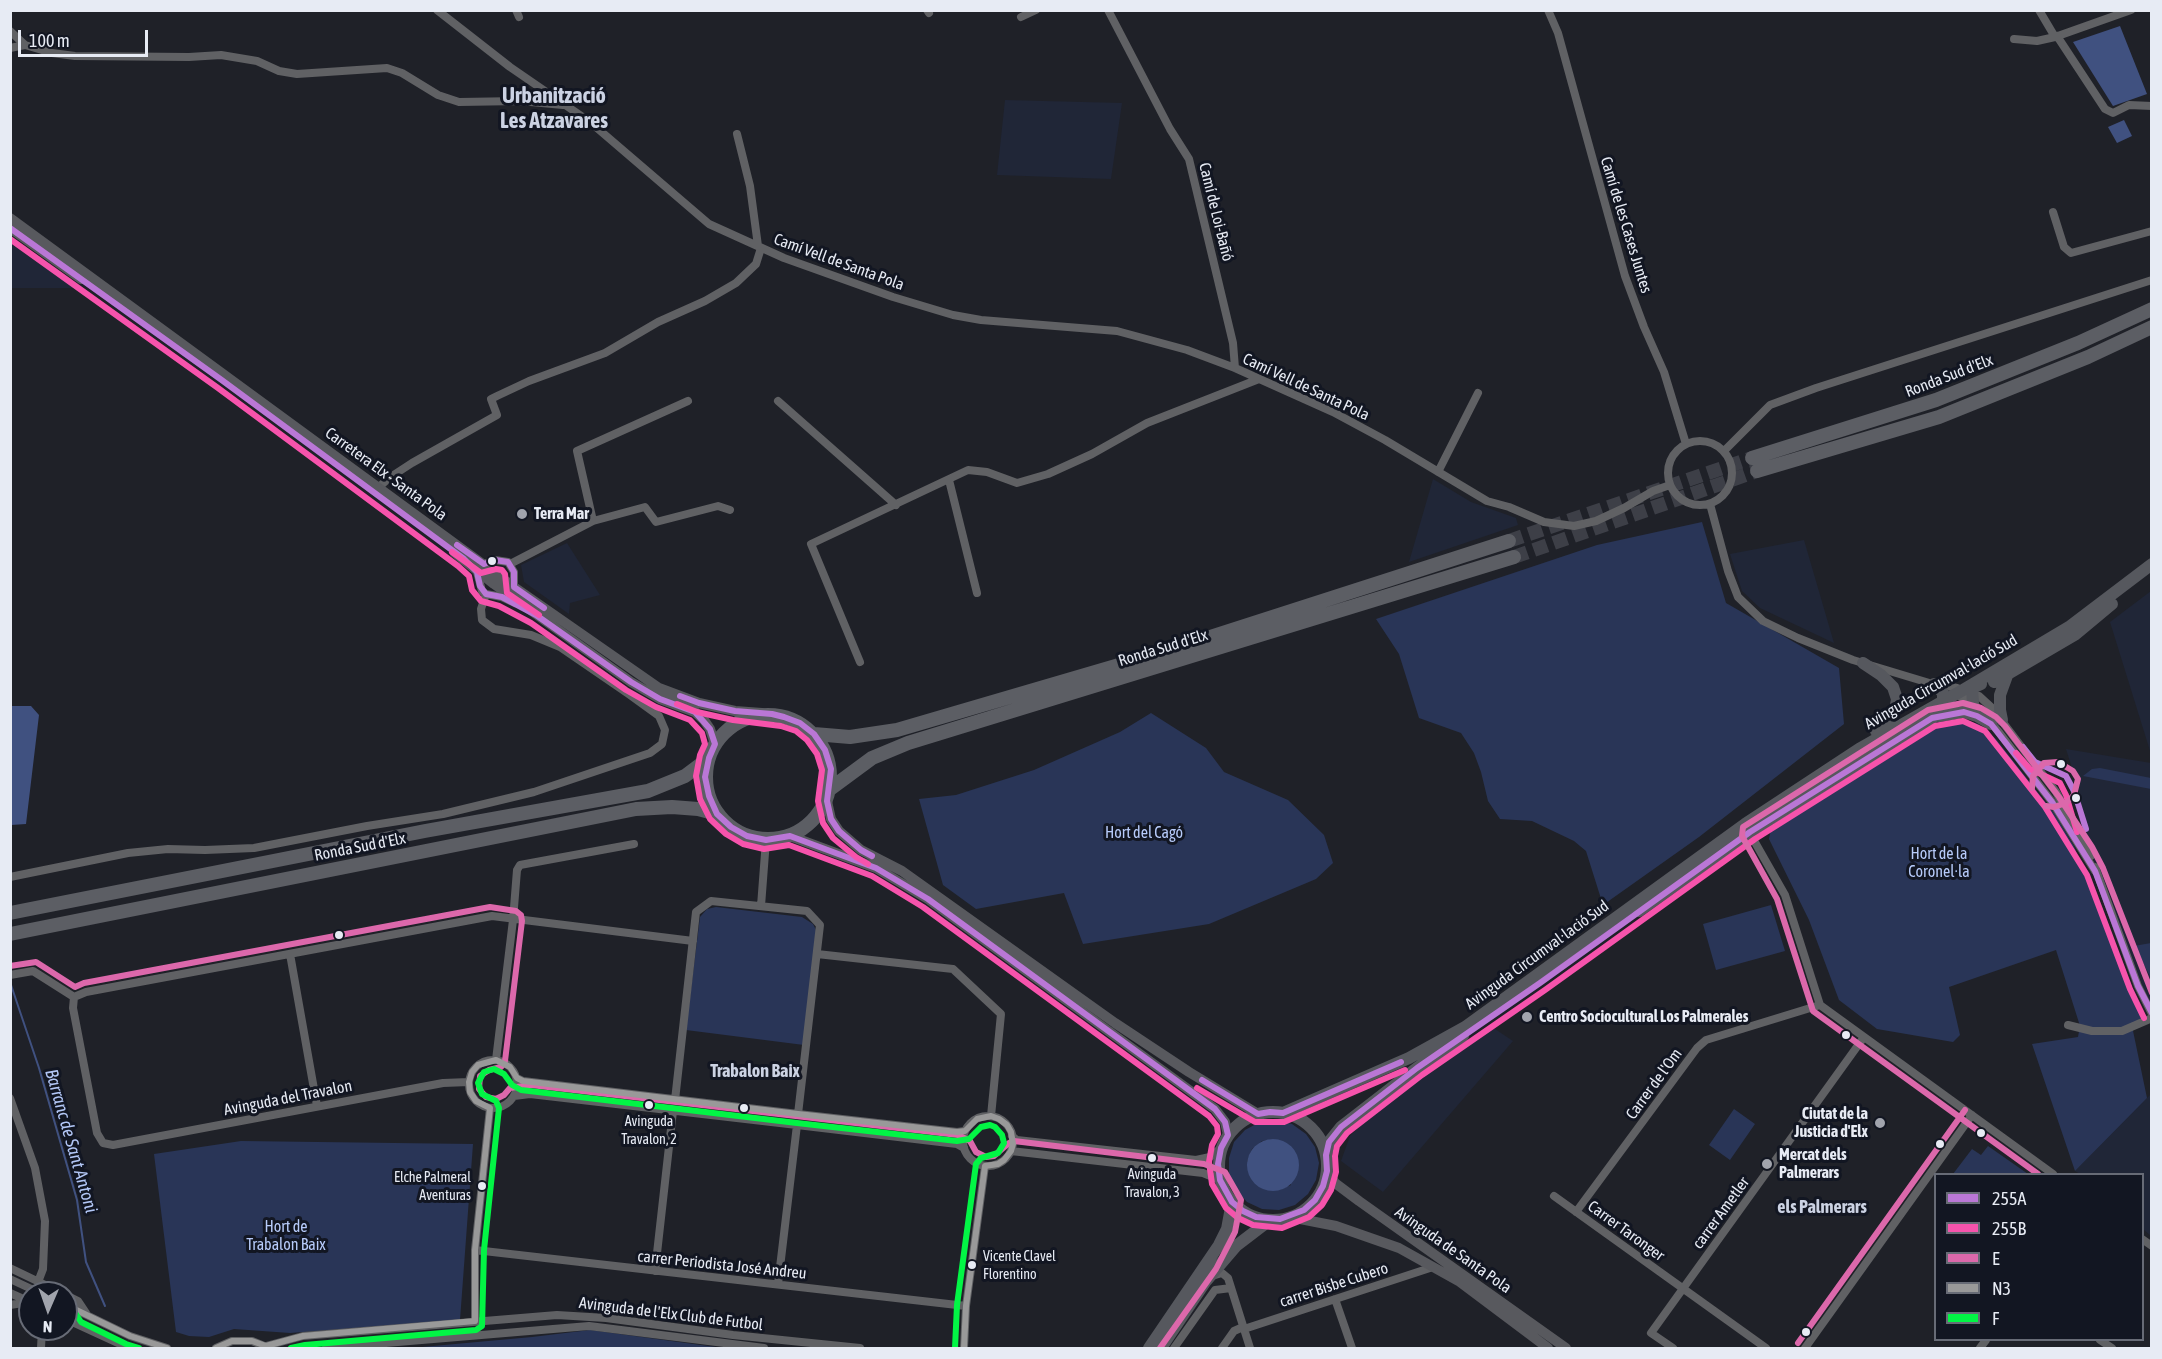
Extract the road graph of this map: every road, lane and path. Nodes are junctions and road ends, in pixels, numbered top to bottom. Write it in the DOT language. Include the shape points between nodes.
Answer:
graph roads {
  1 [pos="437,10"];
  2 [pos="1036,10"];
  3 [pos="1108,10"];
  4 [pos="1548,10"];
  5 [pos="2039,10"];
  6 [pos="2132,10"];
  7 [pos="1021,17"];
  8 [pos="10,31"];
  9 [pos="2056,36"];
  10 [pos="2014,39"];
  11 [pos="25,45"];
  12 [pos="10,48"];
  13 [pos="564,105"];
  14 [pos="2151,106"];
  15 [pos="737,134"];
  16 [pos="2053,212"];
  17 [pos="10,218"];
  18 [pos="10,228"];
  19 [pos="2151,231"];
  20 [pos="760,247"];
  21 [pos="2151,280"];
  22 [pos="2151,309"];
  23 [pos="2151,327"];
  24 [pos="1235,368"];
  25 [pos="1259,379"];
  26 [pos="1478,393"];
  27 [pos="688,401"];
  28 [pos="778,401"];
  29 [pos="1686,444"];
  30 [pos="1724,451"];
  31 [pos="1438,472"];
  32 [pos="949,480"];
  33 [pos="1670,485"];
  34 [pos="379,487"];
  35 [pos="1710,504"];
  36 [pos="896,505"];
  37 [pos="730,510"];
  38 [pos="593,521"];
  39 [pos="1509,541"];
  40 [pos="1514,557"];
  41 [pos="510,564"];
  42 [pos="2151,564"];
  43 [pos="481,568"];
  44 [pos="2151,572"];
  45 [pos="514,587"];
  46 [pos="977,593"];
  47 [pos="486,594"];
  48 [pos="536,615"];
  49 [pos="860,662"];
  50 [pos="1863,663"];
  51 [pos="2008,673"];
  52 [pos="1934,684"];
  53 [pos="1966,696"];
  54 [pos="1943,701"];
  55 [pos="762,713"];
  56 [pos="1932,718"];
  57 [pos="1997,722"];
  58 [pos="814,734"];
  59 [pos="1893,743"];
  60 [pos="715,744"];
  61 [pos="709,758"];
  62 [pos="1843,759"];
  63 [pos="828,795"];
  64 [pos="717,814"];
  65 [pos="1747,828"];
  66 [pos="790,836"];
  67 [pos="766,840"];
  68 [pos="634,844"];
  69 [pos="10,877"];
  70 [pos="761,906"];
  71 [pos="10,913"];
  72 [pos="513,920"];
  73 [pos="10,934"];
  74 [pos="693,941"];
  75 [pos="290,954"];
  76 [pos="817,954"];
  77 [pos="10,975"];
  78 [pos="74,997"];
  79 [pos="1820,1005"];
  80 [pos="2151,1014"];
  81 [pos="2151,1018"];
  82 [pos="2068,1025"];
  83 [pos="1467,1030"];
  84 [pos="1864,1037"];
  85 [pos="496,1060"];
  86 [pos="517,1078"];
  87 [pos="469,1082"];
  88 [pos="514,1096"];
  89 [pos="10,1098"];
  90 [pos="675,1100"];
  91 [pos="317,1106"];
  92 [pos="490,1108"];
  93 [pos="673,1111"];
  94 [pos="1283,1113"];
  95 [pos="798,1114"];
  96 [pos="1258,1114"];
  97 [pos="1972,1115"];
  98 [pos="991,1116"];
  99 [pos="797,1125"];
  100 [pos="965,1131"];
  101 [pos="1228,1135"];
  102 [pos="1012,1136"];
  103 [pos="964,1148"];
  104 [pos="1221,1148"];
  105 [pos="1011,1151"];
  106 [pos="1326,1155"];
  107 [pos="985,1166"];
  108 [pos="1327,1171"];
  109 [pos="2052,1173"];
  110 [pos="1220,1180"];
  111 [pos="1554,1196"];
  112 [pos="1232,1202"];
  113 [pos="1576,1212"];
  114 [pos="1290,1217"];
  115 [pos="1269,1220"];
  116 [pos="475,1250"];
  117 [pos="1433,1267"];
  118 [pos="10,1268"];
  119 [pos="655,1271"];
  120 [pos="36,1281"];
  121 [pos="38,1281"];
  122 [pos="1206,1281"];
  123 [pos="778,1284"];
  124 [pos="1231,1288"];
  125 [pos="1683,1288"];
  126 [pos="1335,1299"];
  127 [pos="78,1301"];
  128 [pos="966,1306"];
  129 [pos="78,1310"];
  130 [pos="86,1314"];
  131 [pos="475,1321"];
  132 [pos="78,1325"];
  133 [pos="1244,1328"];
  134 [pos="267,1347"];
  135 [pos="129,1348"];
  136 [pos="167,1348"];
  137 [pos="216,1348"];
  138 [pos="326,1348"];
  139 [pos="764,1348"];
  140 [pos="860,1348"];
  141 [pos="964,1348"];
  142 [pos="1149,1348"];
  143 [pos="1161,1348"];
  144 [pos="1174,1348"];
  145 [pos="1222,1348"];
  146 [pos="1250,1348"];
  147 [pos="1352,1348"];
  148 [pos="1548,1348"];
  149 [pos="1566,1348"];
  150 [pos="1673,1348"];
  151 [pos="1767,1348"];
  152 [pos="1804,1348"];
  1 -- 13 [label="street"];
  2 -- 7 [label="street"];
  3 -- 24 [label="street, Camí de Loi-Bañó" via="1189,159 1231,332"];
  4 -- 29 [label="street, Camí de les Cases Juntes" via="1558,33 1625,276 1664,372"];
  5 -- 9 [label="street"];
  6 -- 9 [label="street"];
  8 -- 11 [label="street, Camí Vell de Santa Pola"];
  9 -- 10 [label="street" via="2037,41"];
  9 -- 14 [label="street" via="2105,110"];
  11 -- 12 [label="street"];
  11 -- 13 [label="street, Camí Vell de Santa Pola" via="75,56 221,55 297,74 387,68 459,102"];
  13 -- 20 [label="street, Camí Vell de Santa Pola" via="590,122 709,224"];
  15 -- 20 [label="street"];
  16 -- 19 [label="street" via="2064,247 2071,253"];
  17 -- 34 [label="main road, Carretera Elx - Santa Pola"];
  18 -- 43 [label="main road, Carretera Elx - Santa Pola"];
  20 -- 24 [label="street, Camí Vell de Santa Pola" via="840,279 953,315 1117,331"];
  20 -- 34 [label="street" via="756,264 736,283 605,353 491,399 498,415 412,463"];
  21 -- 30 [label="street" via="1770,405"];
  22 -- 23 [label="highway, Ronda Sud d'Elx" via="1936,400 1754,465 1939,417"];
  24 -- 25 [label="street, Camí Vell de Santa Pola"];
  25 -- 31 [label="street, Camí Vell de Santa Pola" via="1333,412"];
  25 -- 32 [label="street" via="1147,423 1048,474 1017,483 968,470"];
  26 -- 31 [label="street"];
  27 -- 38 [label="street" via="577,451"];
  28 -- 36 [label="street"];
  29 -- 30 [label="street" via="1706,441"];
  29 -- 33 [label="street" via="1672,457"];
  30 -- 35 [label="street" via="1733,470 1732,481 1728,491"];
  31 -- 33 [label="street, Camí Vell de Santa Pola" via="1487,501 1544,522 1574,526 1596,521"];
  32 -- 36 [label="street"];
  32 -- 46 [label="street"];
  33 -- 35 [label="street" via="1682,500 1700,506"];
  34 -- 43 [label="main road, Carretera Elx - Santa Pola"];
  35 -- 50 [label="street" via="1738,597 1763,621"];
  36 -- 49 [label="street" via="811,544"];
  37 -- 38 [label="street" via="718,506 656,522 645,507"];
  38 -- 41 [label="street"];
  39 -- 58 [label="highway, Ronda Sud d'Elx" via="1167,651 897,730 850,737"];
  40 -- 63 [label="highway, Ronda Sud d'Elx" via="908,743 872,758"];
  41 -- 43 [label="street" via="501,560"];
  41 -- 45 [label="street"];
  42 -- 53 [label="main road, Avinguda Circumval·lació Sud"];
  43 -- 45 [label="main road, Carretera Elx - Santa Pola"];
  43 -- 47 [label="street" via="480,586"];
  43 -- 48 [label="main road, Carretera Elx - Santa Pola"];
  44 -- 51 [label="main road, Avinguda Circumval·lació Sud" via="2076,634"];
  45 -- 55 [label="main road, Carretera Elx - Santa Pola" via="659,688 699,703"];
  47 -- 48 [label="street" via="502,597"];
  47 -- 69 [label="street" via="482,620 494,629 531,635 560,647 630,694 659,716 665,730 662,744 650,753 534,792 443,814 254,848 128,853"];
  48 -- 60 [label="main road, Carretera Elx - Santa Pola" via="631,682 660,699 695,712 710,729"];
  50 -- 52 [label="street"];
  50 -- 62 [label="main road" via="1893,687 1895,711 1889,723 1860,741"];
  51 -- 53 [label="main road, Avinguda Circumval·lació Sud"];
  51 -- 57 [label="main road"];
  52 -- 53 [label="street"];
  52 -- 54 [label="main road" via="1943,693"];
  53 -- 54 [label="main road, Avinguda Circumval·lació Sud"];
  53 -- 56 [label="main road, Avinguda Circumval·lació Sud"];
  53 -- 57 [label="street" via="1979,696"];
  54 -- 59 [label="main road" via="1940,707 1894,736"];
  54 -- 62 [label="main road, Avinguda Circumval·lació Sud"];
  55 -- 58 [label="highway" via="801,723"];
  55 -- 60 [label="highway" via="736,724"];
  56 -- 57 [label="main road" via="1964,712"];
  56 -- 59 [label="main road, Avinguda Circumval·lació Sud"];
  57 -- 80 [label="street" via="2056,792 2088,848"];
  58 -- 63 [label="highway" via="831,769"];
  59 -- 65 [label="main road, Avinguda Circumval·lació Sud"];
  60 -- 61 [label="highway"];
  61 -- 64 [label="highway" via="705,777"];
  61 -- 71 [label="highway, Ronda Sud d'Elx" via="685,776 648,791"];
  62 -- 65 [label="main road, Avinguda Circumval·lació Sud"];
  63 -- 66 [label="highway" via="818,816"];
  63 -- 96 [label="main road" via="831,819 861,850 902,871 1115,1023"];
  64 -- 67 [label="highway" via="739,832"];
  64 -- 73 [label="highway, Ronda Sud d'Elx" via="672,807 636,809"];
  65 -- 79 [label="street" via="1785,895"];
  65 -- 83 [label="main road, Avinguda Circumval·lació Sud"];
  66 -- 67 [label="highway"];
  66 -- 101 [label="main road" via="876,868 928,899 1215,1109 1225,1122"];
  67 -- 70 [label="street"];
  68 -- 72 [label="street" via="520,865"];
  70 -- 74 [label="street" via="711,900 696,912"];
  70 -- 76 [label="street" via="807,911 820,925"];
  72 -- 74 [label="street"];
  72 -- 75 [label="street" via="492,916"];
  72 -- 85 [label="street"];
  74 -- 90 [label="street"];
  75 -- 78 [label="street"];
  75 -- 91 [label="street"];
  76 -- 95 [label="street"];
  76 -- 98 [label="street" via="953,969 1001,1014"];
  77 -- 78 [label="street" via="33,971"];
  78 -- 91 [label="street, Avinguda del Travalon" via="97,1133 103,1143"];
  79 -- 84 [label="street"];
  79 -- 113 [label="street, Carrer de l'Om" via="1706,1040"];
  81 -- 82 [label="street" via="2122,1031 2092,1031"];
  83 -- 94 [label="main road"];
  83 -- 106 [label="main road" via="1341,1127 1329,1142"];
  84 -- 97 [label="street"];
  84 -- 125 [label="street, carrer Ametler"];
  85 -- 86 [label="street" via="510,1067"];
  85 -- 87 [label="street" via="478,1065"];
  86 -- 88 [label="street"];
  86 -- 90 [label="street"];
  87 -- 91 [label="street, Avinguda del Travalon" via="443,1083"];
  87 -- 92 [label="street" via="476,1101"];
  88 -- 92 [label="street" via="503,1106"];
  88 -- 93 [label="street" via="530,1094"];
  89 -- 121 [label="street" via="35,1168 45,1221 43,1269"];
  90 -- 95 [label="street"];
  92 -- 116 [label="street"];
  93 -- 99 [label="street"];
  93 -- 119 [label="street"];
  94 -- 96 [label="main road"];
  94 -- 106 [label="main road" via="1311,1127"];
  95 -- 100 [label="street"];
  96 -- 101 [label="main road" via="1241,1122"];
  97 -- 109 [label="street"];
  97 -- 152 [label="street"];
  98 -- 100 [label="street" via="977,1119"];
  98 -- 102 [label="street" via="1007,1125"];
  99 -- 103 [label="street" via="957,1144"];
  99 -- 123 [label="street"];
  100 -- 103 [label="street"];
  101 -- 104 [label="main road"];
  102 -- 104 [label="street" via="1017,1140 1196,1160 1210,1157"];
  102 -- 105 [label="street"];
  103 -- 107 [label="street" via="970,1159"];
  104 -- 110 [label="main road"];
  105 -- 107 [label="street" via="998,1164"];
  105 -- 110 [label="street" via="1203,1173"];
  106 -- 108 [label="main road"];
  107 -- 128 [label="street"];
  108 -- 114 [label="main road" via="1315,1200"];
  108 -- 149 [label="main road, Avinguda de Santa Pola" via="1335,1184"];
  110 -- 112 [label="main road"];
  111 -- 113 [label="street, Carrer Taronger"];
  112 -- 115 [label="main road" via="1243,1211"];
  112 -- 142 [label="main road" via="1227,1229 1219,1245"];
  113 -- 125 [label="street, Carrer Taronger"];
  114 -- 115 [label="main road"];
  114 -- 117 [label="main road, Avinguda de Santa Pola" via="1347,1230 1399,1248"];
  115 -- 122 [label="main road" via="1236,1246"];
  116 -- 119 [label="street, carrer Periodista José Andreu"];
  116 -- 131 [label="street"];
  117 -- 126 [label="street, carrer Bisbe Cubero"];
  117 -- 148 [label="main road, Avinguda de Santa Pola" via="1460,1282"];
  118 -- 120 [label="street"];
  119 -- 123 [label="street, carrer Periodista José Andreu"];
  122 -- 124 [label="street" via="1222,1273"];
  122 -- 143 [label="main road"];
  123 -- 128 [label="street, carrer Periodista José Andreu"];
  124 -- 133 [label="street"];
  124 -- 144 [label="street" via="1215,1290"];
  125 -- 150 [label="street" via="1651,1333"];
  125 -- 151 [label="street, Carrer Taronger"];
  126 -- 133 [label="street, carrer Bisbe Cubero"];
  126 -- 147 [label="street"];
  127 -- 130 [label="street"];
  128 -- 141 [label="street"];
  129 -- 130 [label="street"];
  130 -- 136 [label="street" via="130,1336"];
  131 -- 134 [label="street, Avinguda de l'Elx Club de Futbol" via="303,1336"];
  131 -- 140 [label="street, Avinguda de l'Elx Club de Futbol" via="557,1315 606,1318"];
  132 -- 135 [label="street"];
  133 -- 145 [label="street" via="1234,1331"];
  133 -- 146 [label="street"];
  134 -- 137 [label="street" via="252,1341 232,1341"];
  138 -- 139 [label="street, Avinguda de l'Elx Club de Futbol" via="589,1326"];
}
